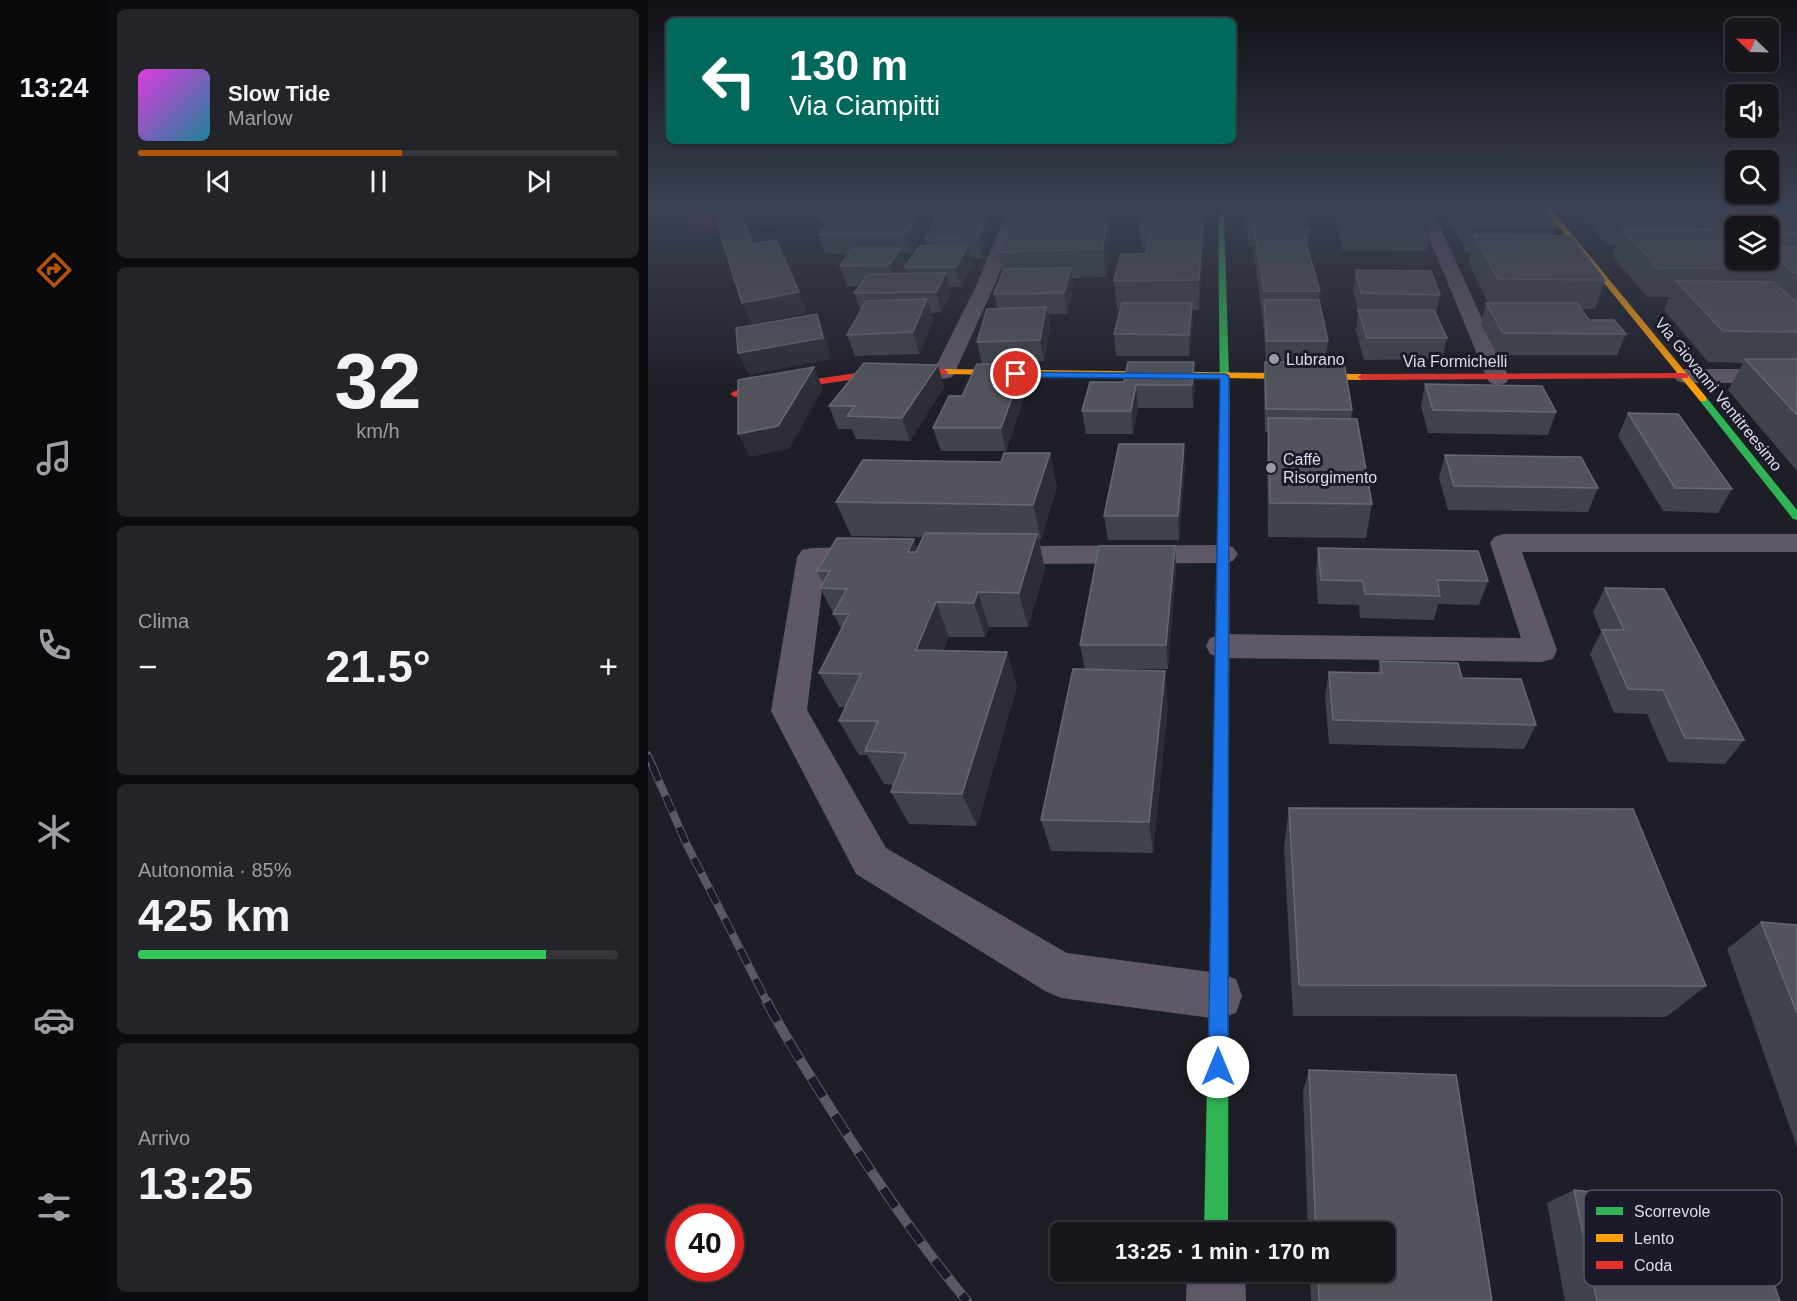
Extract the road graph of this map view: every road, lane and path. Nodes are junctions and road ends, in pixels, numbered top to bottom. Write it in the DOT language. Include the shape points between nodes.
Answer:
graph roads {
  1 [pos="992,270"];
  2 [pos="1222,270"];
  3 [pos="1451,270"];
  4 [pos="1597,270"];
  5 [pos="945,372"];
  6 [pos="1225,376"];
  7 [pos="1685,376"];
  8 [pos="1797,376"];
  9 [pos="1498,378"];
  10 [pos="735,394"];
  11 [pos="1797,517"];
  12 [pos="1797,543"];
  13 [pos="1223,554"];
  14 [pos="894,556"];
  15 [pos="965,556"];
  16 [pos="1222,646"];
  17 [pos="1218,996"];
  18 [pos="1216,1222"];
  19 [pos="1216,1282"];
  20 [pos="1216,1301"];
  1 -- 5 [label="street"];
  2 -- 6 [label="street"];
  3 -- 9 [label="street"];
  4 -- 7 [label="street, Via Giovanni Ventitreesimo"];
  5 -- 6 [label="street, Via Formichelli"];
  5 -- 10 [label="street, Via Formichelli" via="817,380"];
  6 -- 9 [label="street, Via Formichelli"];
  6 -- 13 [label="street"];
  7 -- 8 [label="street"];
  7 -- 9 [label="street, Via Formichelli"];
  7 -- 11 [label="street, Via Giovanni Ventitreesimo"];
  12 -- 16 [label="street" via="1504,543 1541,650"];
  13 -- 15 [label="street"];
  13 -- 16 [label="street"];
  14 -- 17 [label="street" via="812,557 789,711 871,861 1061,975"];
  16 -- 17 [label="street"];
  17 -- 18 [label="street"];
  19 -- 20 [label="street"];
}
